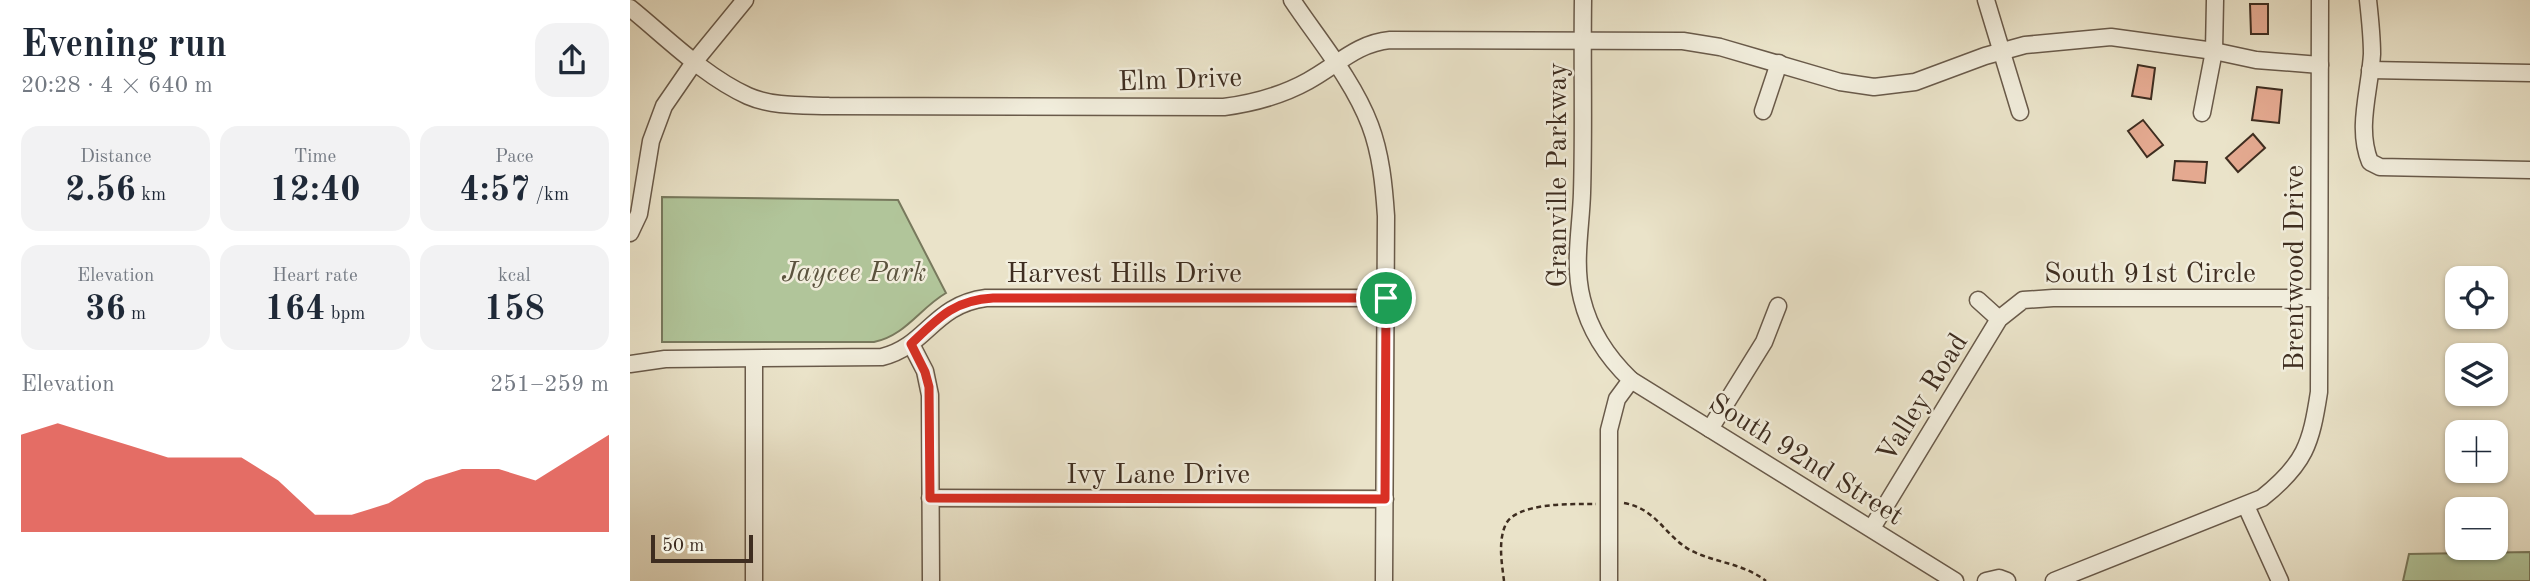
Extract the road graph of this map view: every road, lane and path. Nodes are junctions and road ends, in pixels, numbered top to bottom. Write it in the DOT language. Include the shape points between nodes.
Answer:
graph roads {
  1 [pos="745,0"];
  2 [pos="1292,0"];
  3 [pos="1583,0"];
  4 [pos="1986,0"];
  5 [pos="2215,0"];
  6 [pos="2320,0"];
  7 [pos="2368,0"];
  8 [pos="630,8"];
  9 [pos="1582,41"];
  10 [pos="2001,51"];
  11 [pos="2214,51"];
  12 [pos="695,61"];
  13 [pos="1335,63"];
  14 [pos="1779,63"];
  15 [pos="2320,65"];
  16 [pos="2370,70"];
  17 [pos="2530,73"];
  18 [pos="1763,111"];
  19 [pos="2020,112"];
  20 [pos="2202,113"];
  21 [pos="2530,170"];
  22 [pos="630,233"];
  23 [pos="1386,298"];
  24 [pos="2319,298"];
  25 [pos="1978,300"];
  26 [pos="2023,300"];
  27 [pos="1778,306"];
  28 [pos="1999,319"];
  29 [pos="911,344"];
  30 [pos="754,359"];
  31 [pos="630,364"];
  32 [pos="1631,380"];
  33 [pos="1710,429"];
  34 [pos="930,498"];
  35 [pos="1385,499"];
  36 [pos="1619,502"];
  37 [pos="1601,503"];
  38 [pos="2246,506"];
  39 [pos="1872,528"];
  40 [pos="754,581"];
  41 [pos="930,581"];
  42 [pos="1384,581"];
  43 [pos="1504,581"];
  44 [pos="1609,581"];
  45 [pos="1766,581"];
  46 [pos="1955,581"];
  47 [pos="1986,581"];
  48 [pos="2007,581"];
  49 [pos="2054,581"];
  50 [pos="2280,581"];
  1 -- 12 [label="street"];
  2 -- 13 [label="street"];
  3 -- 9 [label="street, Granville Parkway"];
  4 -- 10 [label="street"];
  5 -- 11 [label="street"];
  6 -- 15 [label="street, Brentwood Drive"];
  7 -- 16 [label="street"];
  8 -- 12 [label="street, Elm Drive"];
  9 -- 13 [label="street, Elm Drive" via="1381,41 1359,47"];
  9 -- 14 [label="street, Elm Drive" via="1683,41"];
  9 -- 32 [label="street, Granville Parkway" via="1578,278 1594,333 1610,359"];
  10 -- 11 [label="street, Elm Drive" via="2111,37"];
  10 -- 14 [label="street, Elm Drive" via="1926,79 1882,87 1840,82"];
  10 -- 19 [label="street"];
  11 -- 15 [label="street, Elm Drive"];
  11 -- 20 [label="street"];
  12 -- 13 [label="street, Elm Drive" via="749,96 778,104 829,106 1224,107 1273,97"];
  12 -- 22 [label="street" via="656,124 639,215"];
  13 -- 23 [label="street" via="1361,105 1377,149 1386,216"];
  14 -- 18 [label="street"];
  15 -- 24 [label="street, Brentwood Drive"];
  16 -- 17 [label="street"];
  16 -- 21 [label="street" via="2364,125 2370,162 2380,167"];
  23 -- 29 [label="street, Harvest Hills Drive" via="986,298 954,307"];
  23 -- 35 [label="street"];
  24 -- 26 [label="street, South 91st Circle"];
  24 -- 38 [label="street, Brentwood Drive" via="2319,392 2313,433 2280,484"];
  25 -- 28 [label="street"];
  26 -- 28 [label="street, Valley Road"];
  27 -- 33 [label="street" via="1764,342"];
  28 -- 39 [label="street, Valley Road"];
  29 -- 30 [label="street, Harvest Hills Drive" via="876,358"];
  29 -- 34 [label="street" via="929,387"];
  30 -- 31 [label="street, Harvest Hills Drive" via="665,359"];
  30 -- 40 [label="street"];
  32 -- 33 [label="street, South 92nd Street"];
  32 -- 44 [label="street" via="1613,409 1609,429"];
  33 -- 39 [label="street, South 92nd Street"];
  34 -- 35 [label="street, Ivy Lane Drive"];
  34 -- 41 [label="street"];
  35 -- 42 [label="street"];
  36 -- 45 [label="path" via="1644,508 1691,550 1741,566"];
  37 -- 43 [label="path" via="1531,509 1511,516 1501,542"];
  38 -- 49 [label="street, Brentwood Drive"];
  38 -- 50 [label="street"];
  39 -- 46 [label="street, South 92nd Street"];
  47 -- 48 [label="street"];
}
